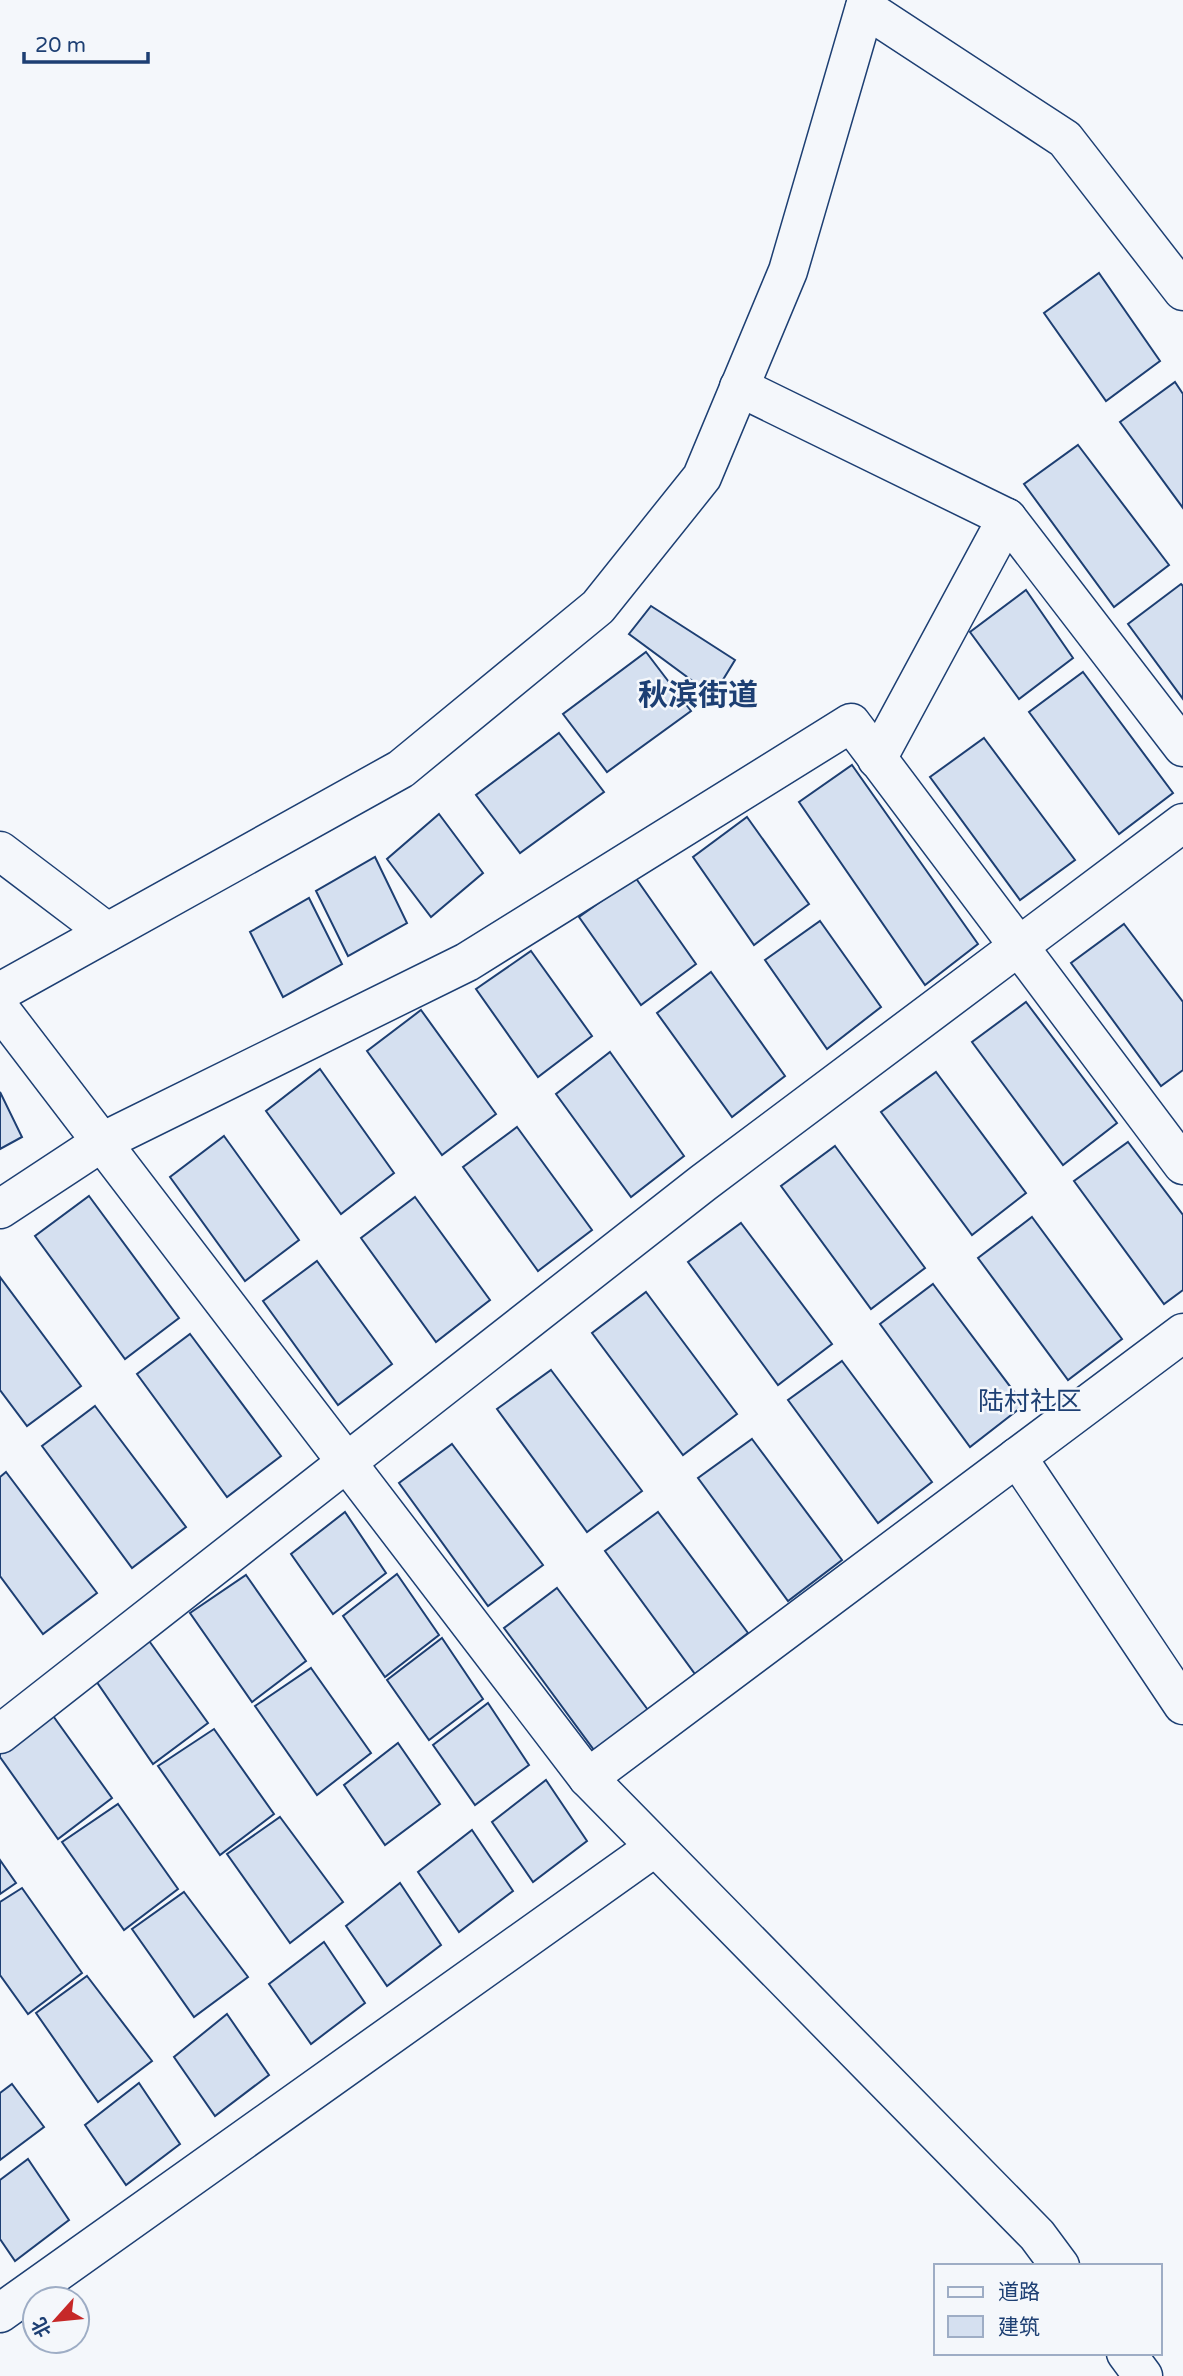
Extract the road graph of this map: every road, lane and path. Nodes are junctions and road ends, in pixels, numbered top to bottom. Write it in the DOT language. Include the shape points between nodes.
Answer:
graph roads {
  1 [pos="866,4"];
  2 [pos="1183,291"];
  3 [pos="739,387"];
  4 [pos="1007,518"];
  5 [pos="1183,747"];
  6 [pos="877,759"];
  7 [pos="1183,823"];
  8 [pos="0,850"];
  9 [pos="107,932"];
  10 [pos="1019,947"];
  11 [pos="0,992"];
  12 [pos="0,1009"];
  13 [pos="102,1142"];
  14 [pos="1183,1166"];
  15 [pos="0,1209"];
  16 [pos="1183,1334"];
  17 [pos="1017,1457"];
  18 [pos="347,1462"];
  19 [pos="1183,1705"];
  20 [pos="0,1734"];
  21 [pos="588,1778"];
  22 [pos="656,1847"];
  23 [pos="1059,2264"];
  24 [pos="0,2313"];
  25 [pos="1127,2355"];
  26 [pos="1143,2376"];
  1 -- 2 [label="street" via="1065,139"];
  1 -- 3 [label="street" via="788,271"];
  3 -- 4 [label="street"];
  3 -- 9 [label="street" via="702,477 598,607 401,769"];
  4 -- 5 [label="street"];
  4 -- 6 [label="street"];
  6 -- 10 [label="street"];
  6 -- 13 [label="street" via="851,723 467,962"];
  7 -- 10 [label="street"];
  8 -- 9 [label="street"];
  9 -- 11 [label="street"];
  10 -- 14 [label="street"];
  10 -- 18 [label="street" via="704,1183"];
  12 -- 13 [label="street"];
  13 -- 15 [label="street"];
  13 -- 18 [label="street"];
  16 -- 17 [label="street"];
  17 -- 19 [label="street"];
  17 -- 21 [label="street"];
  18 -- 20 [label="street"];
  18 -- 21 [label="street"];
  21 -- 22 [label="street"];
  22 -- 23 [label="street" via="1037,2235"];
  22 -- 24 [label="street"];
  25 -- 26 [label="street"];
}
